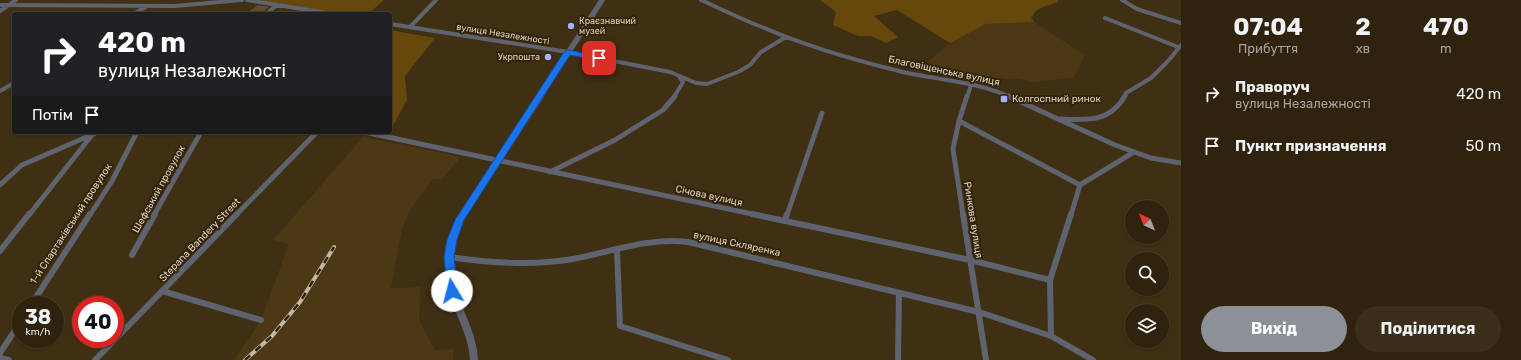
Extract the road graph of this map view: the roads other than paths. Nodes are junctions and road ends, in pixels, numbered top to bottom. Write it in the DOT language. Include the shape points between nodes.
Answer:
graph roads {
  1 [pos="16,0"];
  2 [pos="242,0"];
  3 [pos="247,0"];
  4 [pos="436,0"];
  5 [pos="602,0"];
  6 [pos="701,0"];
  7 [pos="1122,0"];
  8 [pos="0,5"];
  9 [pos="10,5"];
  10 [pos="277,5"];
  11 [pos="147,6"];
  12 [pos="0,11"];
  13 [pos="137,12"];
  14 [pos="268,12"];
  15 [pos="321,12"];
  16 [pos="1105,18"];
  17 [pos="1181,23"];
  18 [pos="392,24"];
  19 [pos="410,27"];
  20 [pos="786,37"];
  21 [pos="1180,46"];
  22 [pos="568,52"];
  23 [pos="680,78"];
  24 [pos="12,84"];
  25 [pos="971,85"];
  26 [pos="0,92"];
  27 [pos="822,113"];
  28 [pos="1055,118"];
  29 [pos="1091,120"];
  30 [pos="959,121"];
  31 [pos="1079,129"];
  32 [pos="136,134"];
  33 [pos="200,134"];
  34 [pos="315,134"];
  35 [pos="373,134"];
  36 [pos="92,135"];
  37 [pos="1134,152"];
  38 [pos="499,161"];
  39 [pos="1181,164"];
  40 [pos="550,172"];
  41 [pos="0,185"];
  42 [pos="1080,185"];
  43 [pos="785,221"];
  44 [pos="617,250"];
  45 [pos="0,251"];
  46 [pos="132,255"];
  47 [pos="449,257"];
  48 [pos="970,260"];
  49 [pos="1050,280"];
  50 [pos="162,291"];
  51 [pos="900,293"];
  52 [pos="38,296"];
  53 [pos="979,312"];
  54 [pos="261,320"];
  55 [pos="12,335"];
  56 [pos="1051,336"];
  57 [pos="0,353"];
  58 [pos="0,358"];
  59 [pos="9,360"];
  60 [pos="95,360"];
  61 [pos="474,360"];
  62 [pos="728,360"];
  63 [pos="898,360"];
  64 [pos="986,360"];
  65 [pos="1093,360"];
  1 -- 9 [label="street"];
  2 -- 11 [label="street"];
  3 -- 10 [label="street"];
  4 -- 19 [label="street"];
  5 -- 22 [label="street"];
  6 -- 20 [label="street, Благовіщенська вулиця"];
  7 -- 17 [label="street" via="1137,9"];
  8 -- 9 [label="street"];
  9 -- 11 [label="street"];
  9 -- 12 [label="street"];
  10 -- 14 [label="street"];
  10 -- 15 [label="street"];
  11 -- 13 [label="street"];
  16 -- 21 [label="street"];
  18 -- 19 [label="street, вулиця Незалежності"];
  19 -- 22 [label="street, вулиця Незалежності"];
  20 -- 23 [label="street, вулиця Незалежності" via="761,52 750,65 707,84 697,84"];
  20 -- 25 [label="street, Благовіщенська вулиця" via="870,64"];
  21 -- 29 [label="street" via="1151,78 1126,93 1109,114"];
  22 -- 23 [label="street, вулиця Незалежності" via="670,72"];
  22 -- 38 [label="street"];
  23 -- 40 [label="street" via="683,82 676,96 663,110 615,140"];
  24 -- 26 [label="street"];
  25 -- 28 [label="street, Благовіщенська вулиця" via="1002,93"];
  25 -- 30 [label="street, Ринкова вулиця"];
  27 -- 43 [label="street"];
  28 -- 29 [label="street"];
  28 -- 31 [label="street, Благовіщенська вулиця"];
  29 -- 31 [label="street"];
  30 -- 42 [label="street"];
  30 -- 48 [label="street, Ринкова вулиця" via="953,148"];
  31 -- 37 [label="street, Благовіщенська вулиця"];
  32 -- 52 [label="street, 1-й Спартаківський провулок" via="112,182"];
  33 -- 46 [label="street, Шефський провулок"];
  34 -- 50 [label="street, Stepana Bandery Street"];
  35 -- 38 [label="street, Січова вулиця"];
  36 -- 41 [label="street" via="22,165"];
  36 -- 45 [label="street"];
  37 -- 39 [label="street, Благовіщенська вулиця"];
  37 -- 42 [label="street"];
  38 -- 40 [label="street, Січова вулиця"];
  38 -- 47 [label="street" via="459,220"];
  40 -- 43 [label="street, Січова вулиця"];
  42 -- 49 [label="street"];
  43 -- 48 [label="street, Січова вулиця"];
  44 -- 47 [label="street, вулиця Скляренка" via="523,265"];
  44 -- 51 [label="street, вулиця Скляренка" via="649,243 676,241 709,246"];
  44 -- 62 [label="street" via="620,326"];
  47 -- 61 [label="street" via="452,291 471,337"];
  48 -- 49 [label="street, Січова вулиця"];
  48 -- 53 [label="street, Ринкова вулиця"];
  49 -- 56 [label="street"];
  50 -- 54 [label="street"];
  50 -- 60 [label="street, Stepana Bandery Street"];
  51 -- 53 [label="street, вулиця Скляренка"];
  51 -- 63 [label="street"];
  53 -- 56 [label="street, вулиця Скляренка"];
  53 -- 64 [label="street, Ринкова вулиця"];
  55 -- 57 [label="street"];
  56 -- 65 [label="street, вулиця Скляренка"];
  58 -- 59 [label="street"];
}
